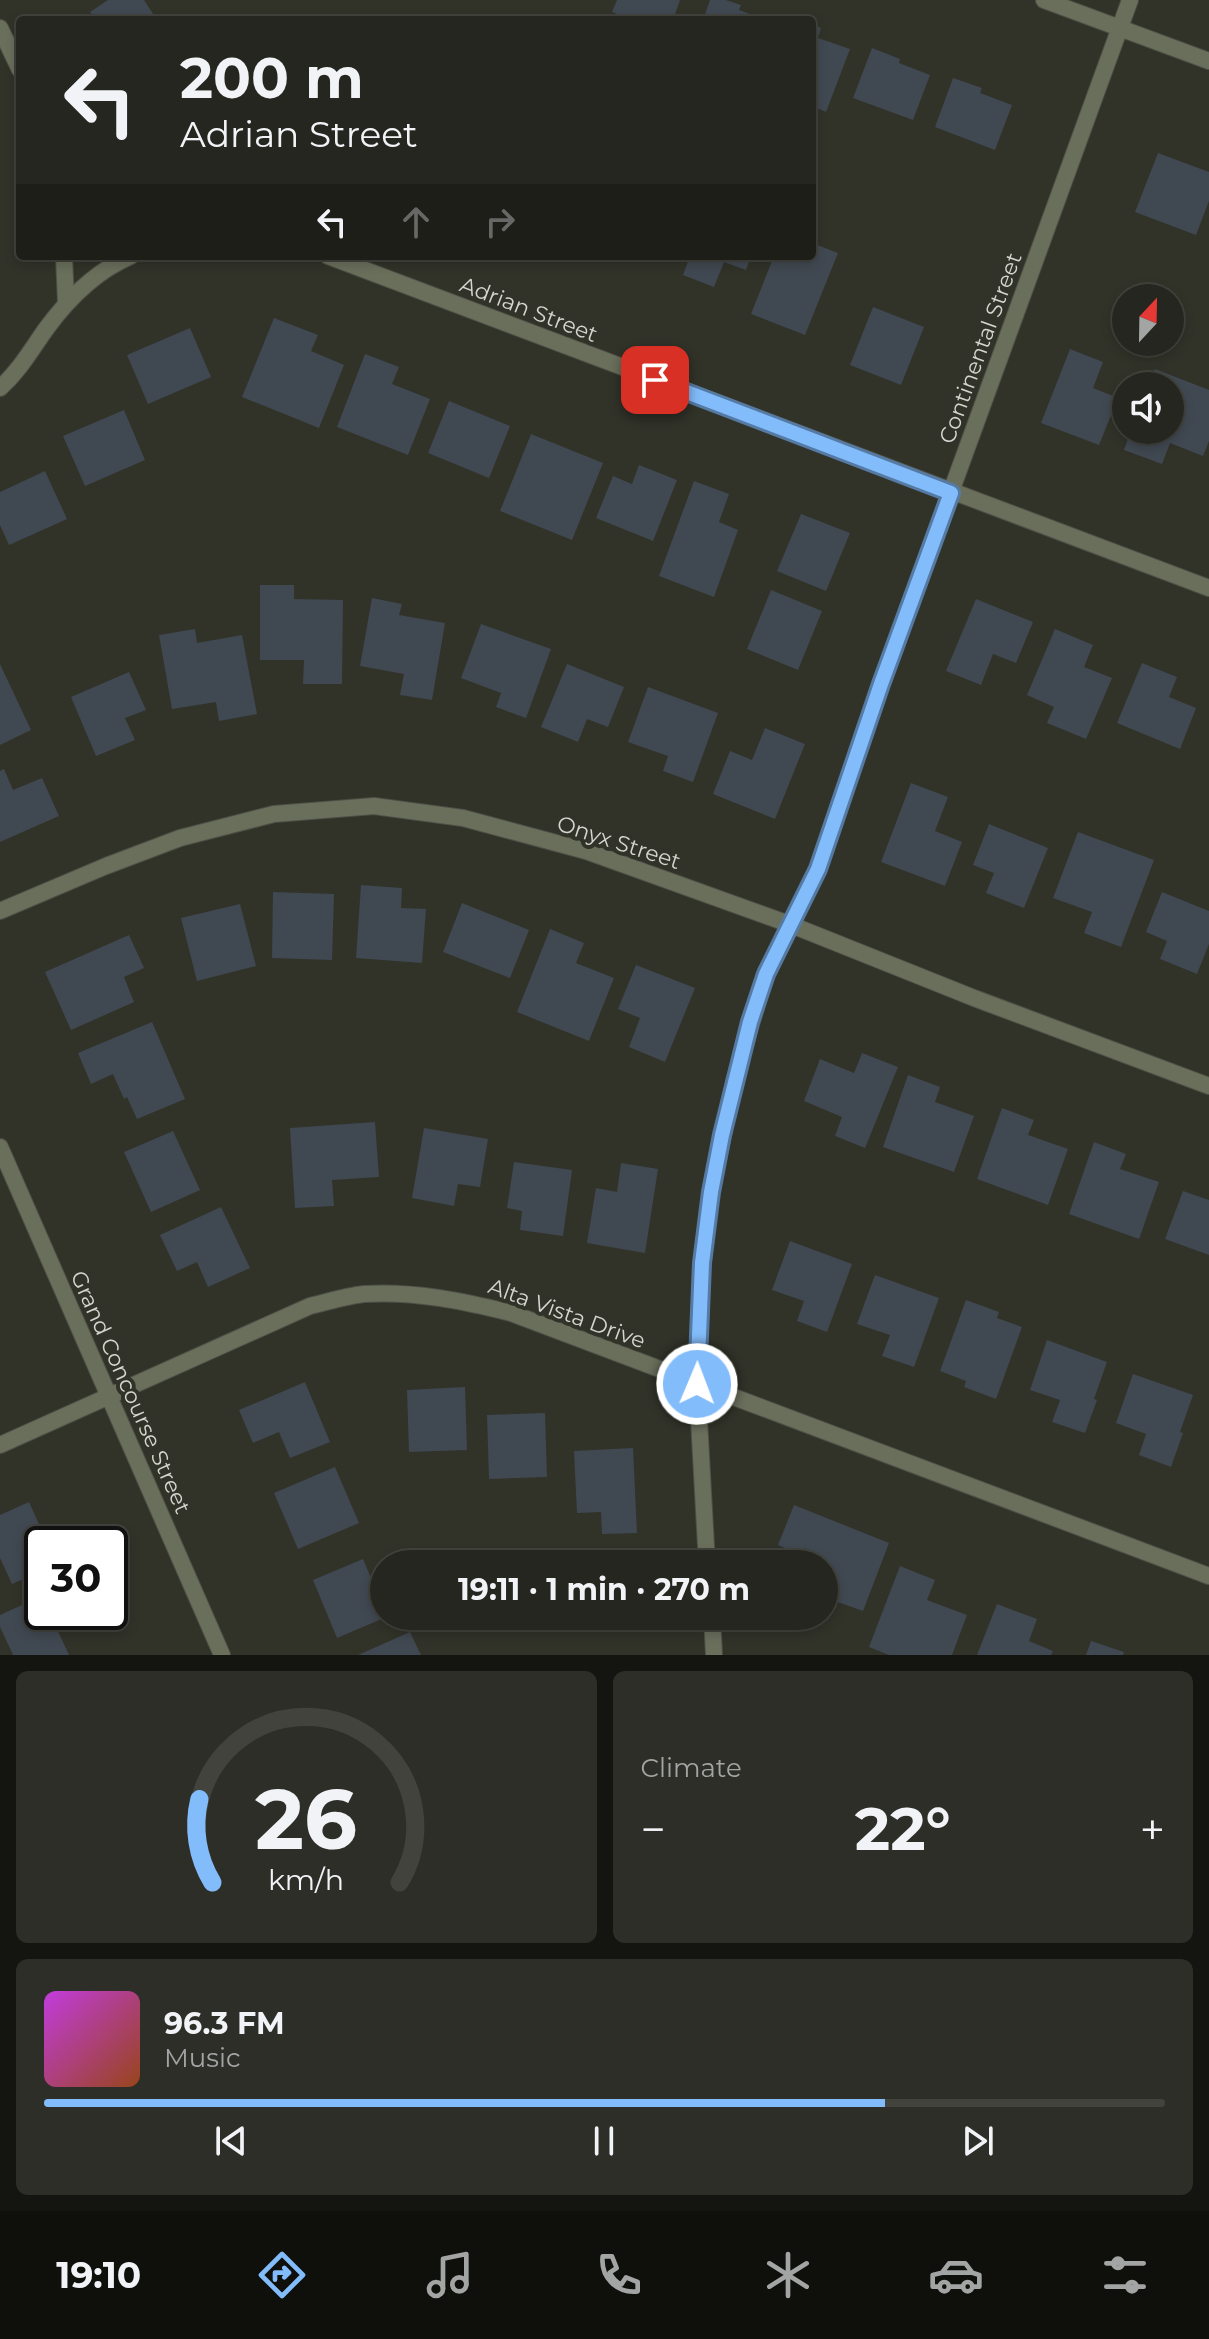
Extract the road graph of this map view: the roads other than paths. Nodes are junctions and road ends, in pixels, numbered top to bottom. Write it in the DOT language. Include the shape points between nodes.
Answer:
graph roads {
  1 [pos="1044,0"];
  2 [pos="1130,0"];
  3 [pos="0,28"];
  4 [pos="1119,28"];
  5 [pos="1209,61"];
  6 [pos="16,62"];
  7 [pos="64,260"];
  8 [pos="124,260"];
  9 [pos="339,260"];
  10 [pos="66,303"];
  11 [pos="0,388"];
  12 [pos="951,493"];
  13 [pos="1209,588"];
  14 [pos="0,911"];
  15 [pos="789,924"];
  16 [pos="1209,1086"];
  17 [pos="0,1147"];
  18 [pos="697,1384"];
  19 [pos="109,1396"];
  20 [pos="0,1445"];
  21 [pos="706,1550"];
  22 [pos="1209,1576"];
  23 [pos="713,1630"];
  24 [pos="222,1655"];
  25 [pos="714,1655"];
  1 -- 4 [label="street"];
  2 -- 4 [label="street, Continental Street"];
  3 -- 6 [label="street"];
  4 -- 5 [label="street"];
  4 -- 12 [label="street, Continental Street"];
  7 -- 10 [label="street"];
  8 -- 10 [label="street"];
  9 -- 12 [label="street, Adrian Street"];
  10 -- 11 [label="street"];
  12 -- 13 [label="street, Adrian Street"];
  12 -- 15 [label="street, Continental Street" via="818,869"];
  14 -- 15 [label="street, Onyx Street" via="180,838 274,814 374,806 463,818 586,851"];
  15 -- 16 [label="street, Onyx Street"];
  15 -- 18 [label="street, Continental Street" via="750,1022 722,1135 702,1263"];
  17 -- 19 [label="street, Grand Concourse Street"];
  18 -- 19 [label="street, Alta Vista Drive" via="459,1299 363,1294 310,1306"];
  18 -- 21 [label="street, Continental Street"];
  18 -- 22 [label="street, Alta Vista Drive"];
  19 -- 20 [label="street, Alta Vista Drive"];
  19 -- 24 [label="street, Grand Concourse Street"];
  23 -- 25 [label="street"];
}
